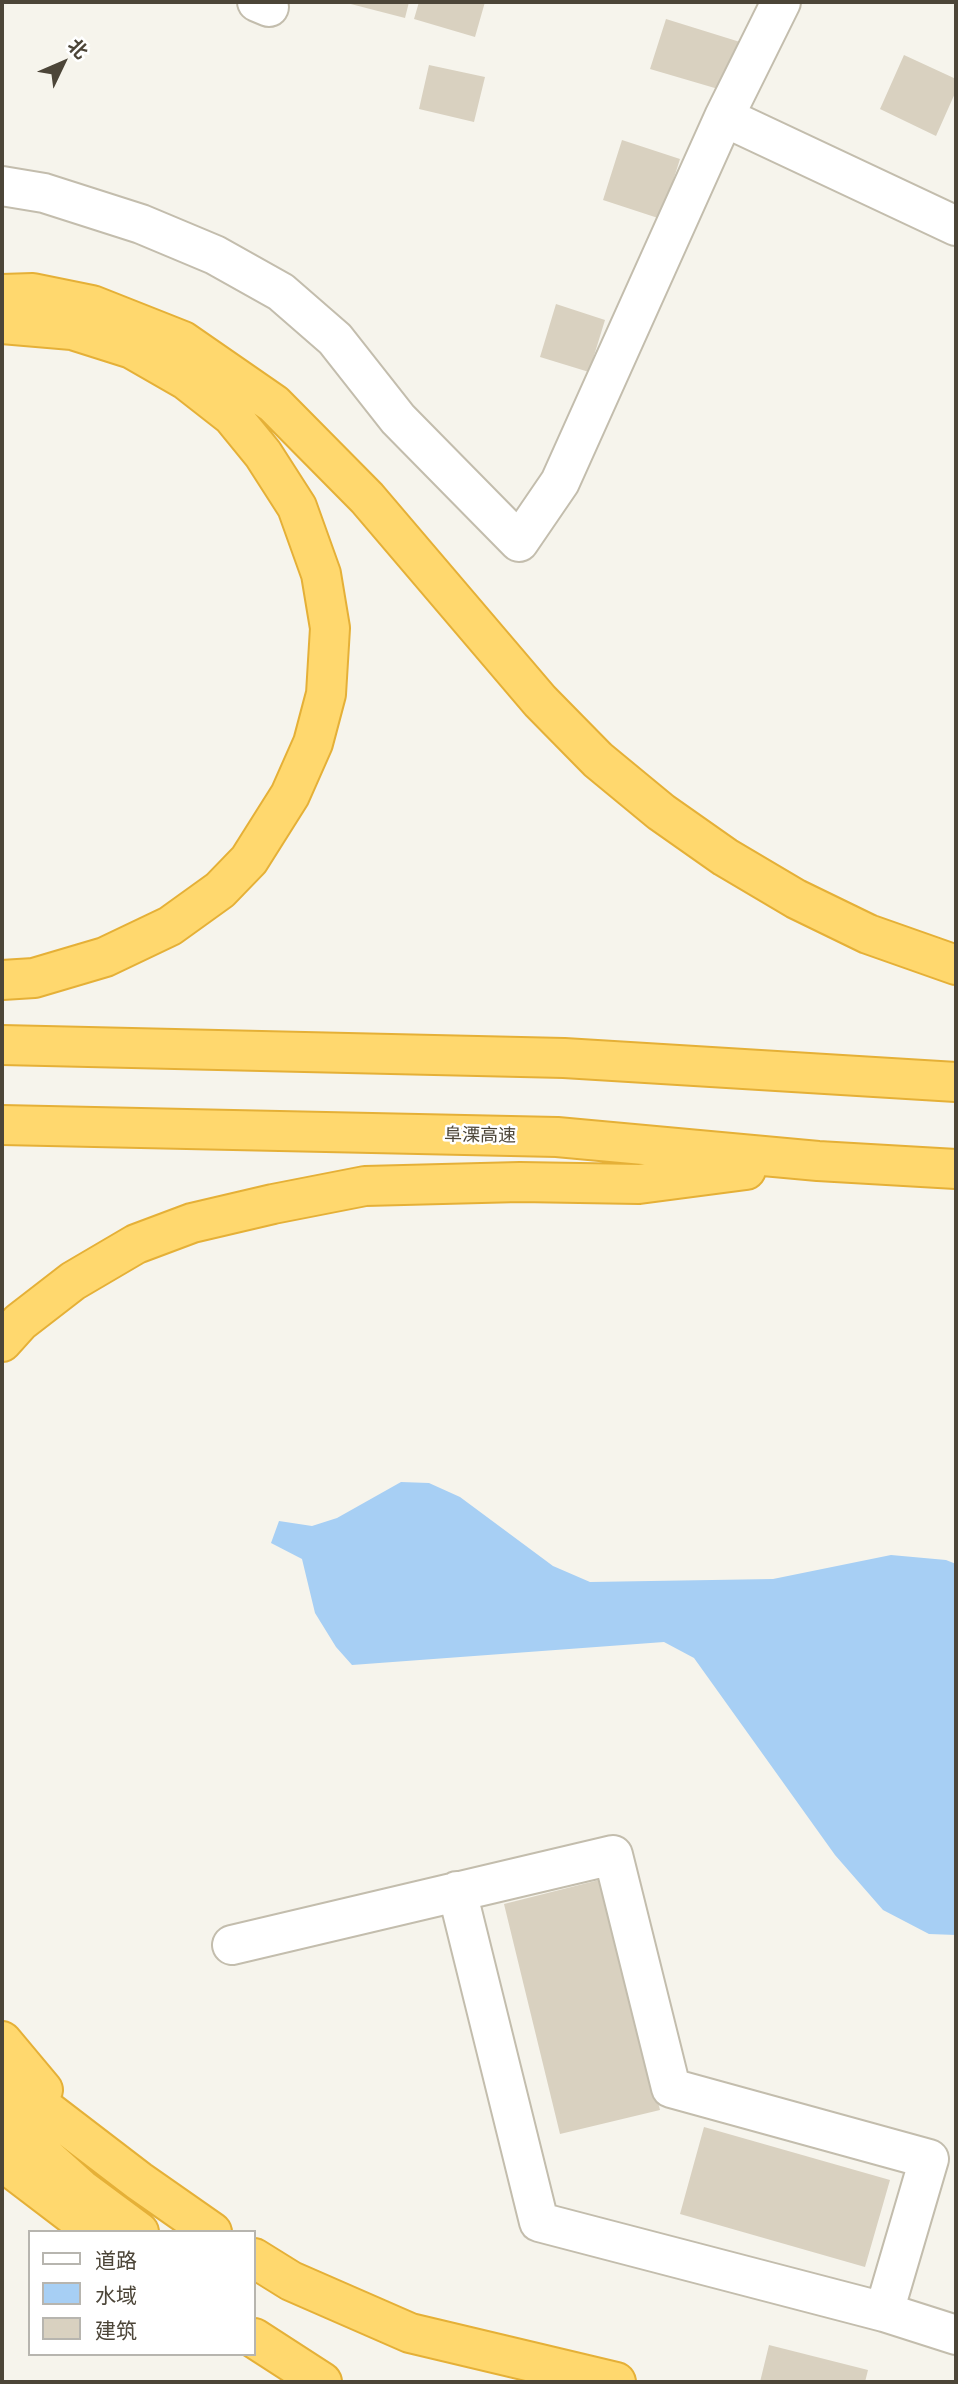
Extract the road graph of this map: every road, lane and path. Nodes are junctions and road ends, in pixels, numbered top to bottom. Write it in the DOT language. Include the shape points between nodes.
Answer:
graph roads {
  1 [pos="781,2"];
  2 [pos="724,117"];
  3 [pos="2,186"];
  4 [pos="956,226"];
  5 [pos="2,294"];
  6 [pos="2,324"];
  7 [pos="956,965"];
  8 [pos="2,980"];
  9 [pos="2,1045"];
  10 [pos="956,1082"];
  11 [pos="2,1125"];
  12 [pos="818,1161"];
  13 [pos="956,1170"];
  14 [pos="2,1342"];
  15 [pos="457,1891"];
  16 [pos="232,1945"];
  17 [pos="2,2041"];
  18 [pos="2,2076"];
  19 [pos="2,2118"];
  20 [pos="89,2141"];
  21 [pos="2,2161"];
  22 [pos="92,2230"];
  23 [pos="136,2230"];
  24 [pos="209,2230"];
  25 [pos="256,2259"];
  26 [pos="884,2312"];
  27 [pos="256,2328"];
  28 [pos="956,2335"];
  29 [pos="256,2339"];
  30 [pos="318,2379"];
  31 [pos="616,2382"];
  1 -- 2 [label="street"];
  2 -- 3 [label="street" via="560,482 519,542 398,419 335,339 281,292 215,255 141,224 44,193"];
  2 -- 4 [label="street"];
  5 -- 7 [label="highway" via="33,293 92,305 170,335 275,404 367,498 540,701 598,760 661,812 796,899 868,934"];
  6 -- 8 [label="highway" via="72,330 132,349 186,380 232,416 297,507 321,574 330,628 326,694 313,743 290,795 249,860 220,890 170,926 105,957 34,978"];
  9 -- 10 [label="highway" via="564,1058"];
  11 -- 12 [label="highway, 阜溧高速" via="556,1137"];
  12 -- 13 [label="highway, 阜溧高速"];
  12 -- 14 [label="highway" via="639,1184 365,1186 273,1204 192,1223 136,1244 73,1281"];
  15 -- 16 [label="street"];
  15 -- 26 [label="street" via="539,2222"];
  15 -- 26 [label="street" via="613,1854 671,2088 929,2159"];
  17 -- 20 [label="highway"];
  18 -- 20 [label="highway"];
  19 -- 23 [label="highway" via="81,2189"];
  20 -- 24 [label="highway"];
  21 -- 22 [label="highway"];
  25 -- 31 [label="highway" via="291,2281 410,2333"];
  26 -- 28 [label="street"];
  27 -- 30 [label="highway"];
  29 -- 30 [label="highway"];
}
